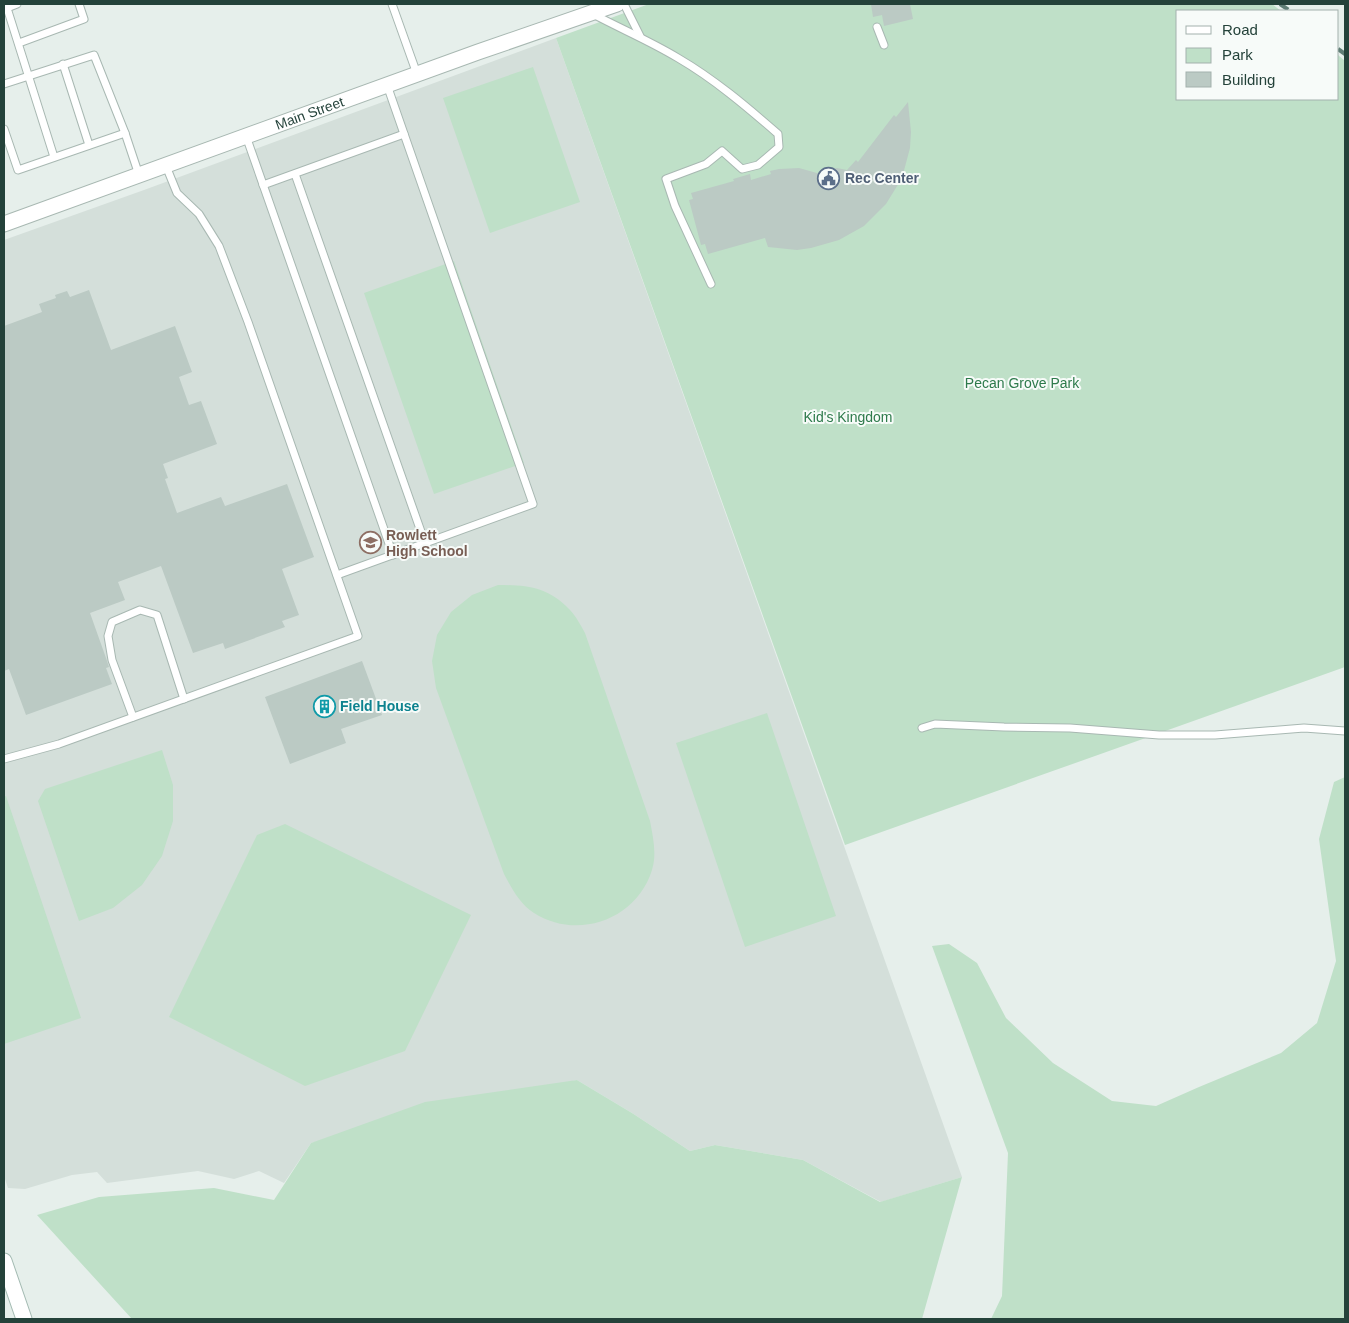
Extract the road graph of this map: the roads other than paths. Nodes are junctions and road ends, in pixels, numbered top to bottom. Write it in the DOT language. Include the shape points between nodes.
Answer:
graph roads {
  1 [pos="17,4"];
  2 [pos="79,4"];
  3 [pos="392,4"];
  4 [pos="616,4"];
  5 [pos="624,4"];
  6 [pos="591,13"];
  7 [pos="877,27"];
  8 [pos="640,37"];
  9 [pos="19,43"];
  10 [pos="884,45"];
  11 [pos="63,64"];
  12 [pos="417,74"];
  13 [pos="28,75"];
  14 [pos="4,84"];
  15 [pos="387,85"];
  16 [pos="4,129"];
  17 [pos="125,133"];
  18 [pos="404,134"];
  19 [pos="246,136"];
  20 [pos="89,146"];
  21 [pos="54,158"];
  22 [pos="165,165"];
  23 [pos="296,174"];
  24 [pos="139,175"];
  25 [pos="263,185"];
  26 [pos="4,224"];
  27 [pos="711,284"];
  28 [pos="425,543"];
  29 [pos="393,554"];
  30 [pos="337,575"];
  31 [pos="184,699"];
  32 [pos="133,717"];
  33 [pos="922,728"];
  34 [pos="1345,731"];
  35 [pos="4,759"];
  36 [pos="4,1262"];
  37 [pos="24,1319"];
  1 -- 9 [label="lane" via="6,8"];
  2 -- 9 [label="lane" via="84,19"];
  3 -- 12 [label="lane"];
  4 -- 6 [label="street, Main Street"];
  5 -- 8 [label="lane"];
  6 -- 8 [label="lane"];
  6 -- 12 [label="street, Main Street"];
  7 -- 10 [label="lane"];
  8 -- 27 [label="lane" via="726,90 778,134 779,147 758,165 742,169 722,151 706,164 666,179"];
  9 -- 13 [label="lane"];
  11 -- 13 [label="lane"];
  11 -- 17 [label="lane" via="94,55"];
  11 -- 20 [label="lane"];
  12 -- 15 [label="street, Main Street"];
  13 -- 14 [label="lane"];
  13 -- 21 [label="lane"];
  15 -- 18 [label="lane"];
  15 -- 19 [label="street, Main Street"];
  16 -- 21 [label="lane" via="18,170"];
  17 -- 20 [label="lane"];
  17 -- 24 [label="lane"];
  18 -- 23 [label="lane"];
  18 -- 28 [label="lane" via="532,504"];
  19 -- 22 [label="street, Main Street"];
  19 -- 25 [label="lane"];
  20 -- 21 [label="lane"];
  22 -- 24 [label="street, Main Street"];
  22 -- 30 [label="lane" via="177,193 198,214 218,246"];
  23 -- 25 [label="lane"];
  23 -- 28 [label="lane"];
  24 -- 26 [label="street, Main Street"];
  25 -- 29 [label="lane"];
  28 -- 29 [label="lane"];
  29 -- 30 [label="lane"];
  30 -- 31 [label="lane" via="358,636"];
  31 -- 32 [label="lane"];
  31 -- 32 [label="lane" via="156,615 140,610 112,622 108,636 112,660"];
  32 -- 35 [label="lane" via="59,744"];
  33 -- 34 [label="lane" via="935,724 1070,728 1160,735 1215,735 1304,728"];
  36 -- 37 [label="street"];
}
